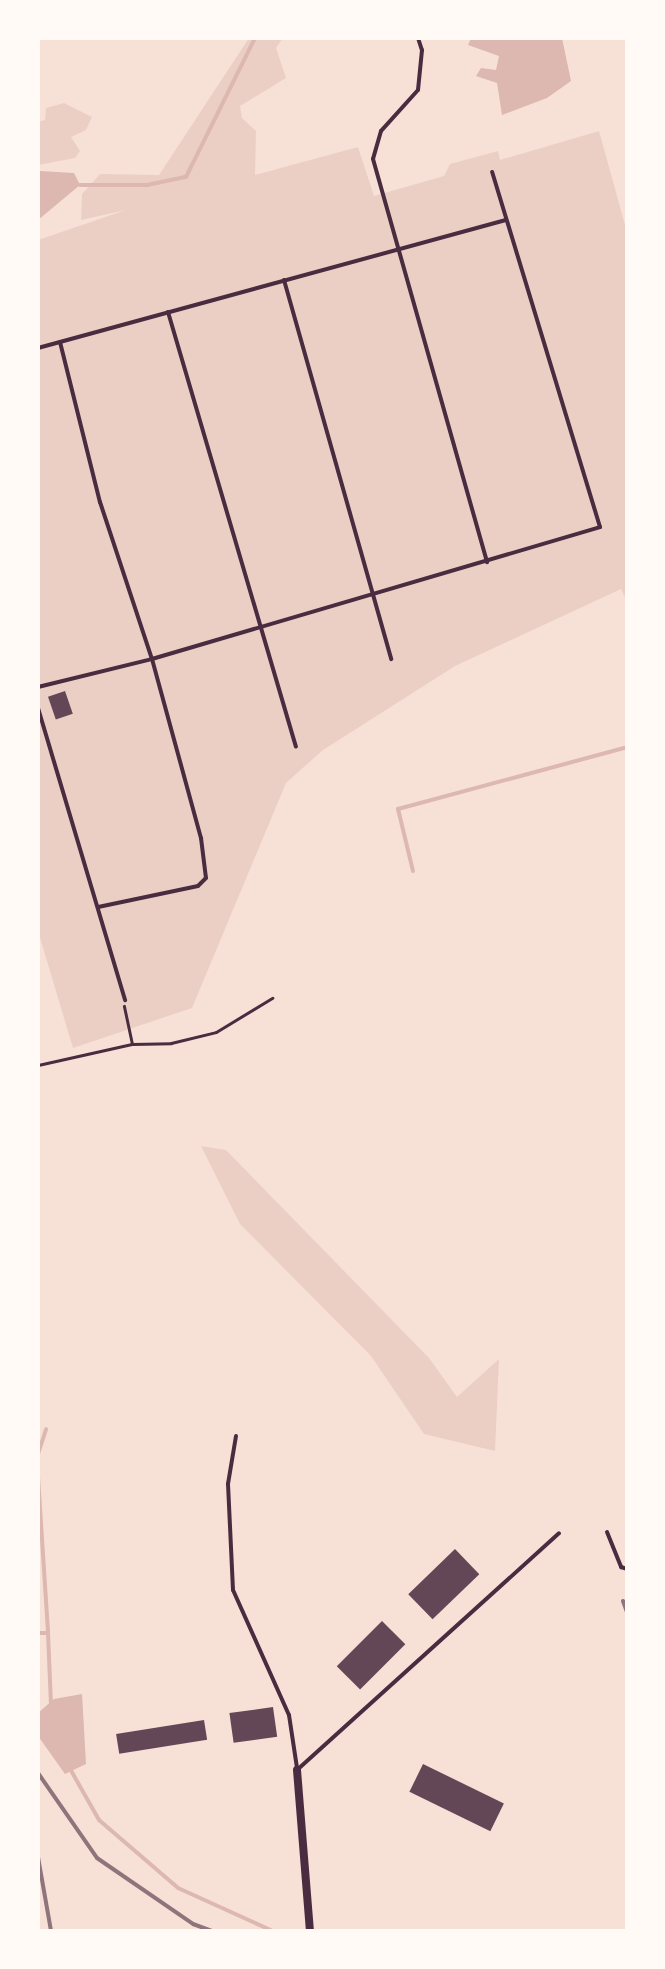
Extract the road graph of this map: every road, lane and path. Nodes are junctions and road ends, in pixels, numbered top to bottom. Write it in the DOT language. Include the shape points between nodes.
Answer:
graph roads {
  1 [pos="418,38"];
  2 [pos="492,172"];
  3 [pos="507,220"];
  4 [pos="396,247"];
  5 [pos="283,279"];
  6 [pos="168,312"];
  7 [pos="60,342"];
  8 [pos="38,348"];
  9 [pos="487,562"];
  10 [pos="375,594"];
  11 [pos="262,625"];
  12 [pos="152,659"];
  13 [pos="391,659"];
  14 [pos="38,687"];
  15 [pos="38,708"];
  16 [pos="296,747"];
  17 [pos="98,907"];
  18 [pos="272,998"];
  19 [pos="125,1000"];
  20 [pos="132,1044"];
  21 [pos="38,1065"];
  22 [pos="236,1436"];
  23 [pos="607,1532"];
  24 [pos="559,1533"];
  25 [pos="627,1569"];
  26 [pos="297,1770"];
  27 [pos="310,1931"];
  1 -- 4 [label="lane" via="418,90 381,131 373,159"];
  2 -- 3 [label="lane"];
  3 -- 4 [label="lane"];
  3 -- 9 [label="lane" via="600,527"];
  4 -- 5 [label="lane"];
  4 -- 9 [label="lane"];
  5 -- 6 [label="lane"];
  5 -- 10 [label="lane"];
  6 -- 7 [label="lane"];
  6 -- 11 [label="lane"];
  7 -- 8 [label="lane"];
  7 -- 12 [label="lane" via="100,502"];
  9 -- 10 [label="lane"];
  10 -- 11 [label="lane"];
  10 -- 13 [label="lane"];
  11 -- 12 [label="lane"];
  11 -- 16 [label="lane"];
  12 -- 14 [label="lane"];
  12 -- 17 [label="lane" via="201,838 206,878 198,886"];
  15 -- 17 [label="lane"];
  17 -- 19 [label="lane"];
  18 -- 20 [label="path" via="216,1032 171,1043"];
  19 -- 20 [label="path" via="122,1015"];
  20 -- 21 [label="path"];
  22 -- 26 [label="lane" via="228,1484 233,1590 289,1715"];
  23 -- 25 [label="lane" via="621,1567"];
  24 -- 26 [label="lane"];
  26 -- 27 [label="street"];
}
